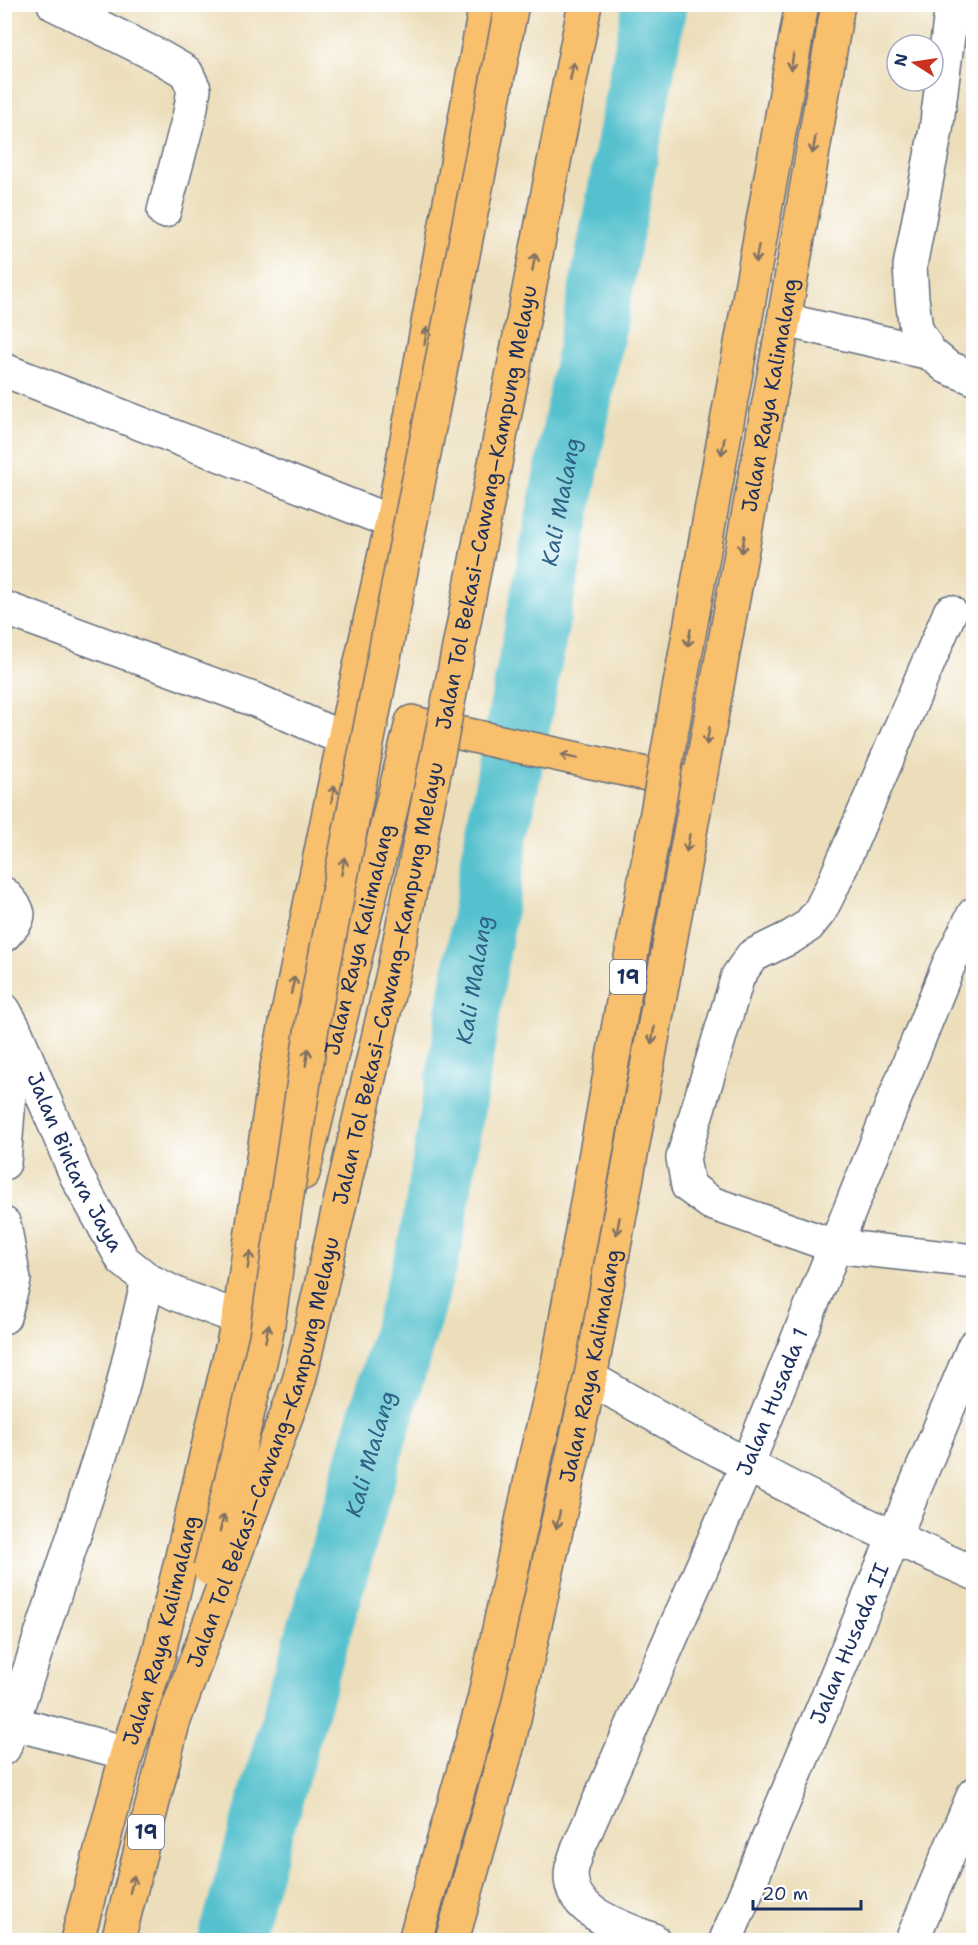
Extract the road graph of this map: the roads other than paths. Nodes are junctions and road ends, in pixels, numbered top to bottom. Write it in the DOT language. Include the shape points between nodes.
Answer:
graph roads {
  1 [pos="54,4"];
  2 [pos="486,4"];
  3 [pos="512,4"];
  4 [pos="585,4"];
  5 [pos="802,4"];
  6 [pos="838,4"];
  7 [pos="952,4"];
  8 [pos="164,211"];
  9 [pos="784,320"];
  10 [pos="930,353"];
  11 [pos="4,370"];
  12 [pos="974,378"];
  13 [pos="392,522"];
  14 [pos="4,608"];
  15 [pos="950,612"];
  16 [pos="412,722"];
  17 [pos="348,723"];
  18 [pos="699,785"];
  19 [pos="4,894"];
  20 [pos="974,914"];
  21 [pos="4,935"];
  22 [pos="9,1019"];
  23 [pos="4,1163"];
  24 [pos="4,1224"];
  25 [pos="834,1246"];
  26 [pos="974,1261"];
  27 [pos="148,1280"];
  28 [pos="4,1317"];
  29 [pos="239,1318"];
  30 [pos="974,1346"];
  31 [pos="590,1378"];
  32 [pos="747,1465"];
  33 [pos="895,1539"];
  34 [pos="974,1573"];
  35 [pos="173,1723"];
  36 [pos="7,1731"];
  37 [pos="127,1754"];
  38 [pos="974,1794"];
  39 [pos="77,1941"];
  40 [pos="118,1941"];
  41 [pos="416,1941"];
  42 [pos="452,1941"];
  43 [pos="653,1941"];
  44 [pos="726,1941"];
  45 [pos="912,1941"];
  1 -- 8 [label="street" via="186,72 194,89"];
  13 -- 2 [label="main road, Jalan Raya Kalimalang, one-way"];
  35 -- 3 [label="main road, one-way, bridge" via="266,1337 313,1020"];
  35 -- 4 [label="main road, Jalan Tol Bekasi–Cawang–Kampung Melayu / 19, one-way, bridge" via="299,1380 399,946"];
  5 -- 41 [label="main road, 19, one-way, bridge" via="557,1370 484,1700"];
  6 -- 9 [label="main road, Jalan Raya Kalimalang, one-way"];
  7 -- 10 [label="street" via="936,130 910,266 916,329"];
  9 -- 10 [label="street"];
  9 -- 18 [label="main road, Jalan Raya Kalimalang, one-way"];
  10 -- 12 [label="street" via="947,367"];
  11 -- 13 [label="street"];
  13 -- 17 [label="main road, Jalan Raya Kalimalang"];
  14 -- 17 [label="street" via="258,701"];
  15 -- 25 [label="street" via="819,911 808,926 791,938 752,956 738,976 684,1158 687,1186 711,1203"];
  16 -- 17 [label="main road"];
  18 -- 16 [label="main road, one-way"];
  16 -- 29 [label="main road, Jalan Raya Kalimalang" via="279,1271"];
  29 -- 17 [label="main road, Jalan Raya Kalimalang, one-way" via="276,1072"];
  18 -- 31 [label="main road, Jalan Raya Kalimalang, one-way"];
  19 -- 21 [label="street" via="20,916"];
  20 -- 25 [label="street, Jalan Husada 1" via="949,964"];
  22 -- 23 [label="street"];
  22 -- 27 [label="street, Jalan Bintara Jaya" via="77,1178 123,1260"];
  24 -- 28 [label="street" via="14,1280"];
  25 -- 26 [label="street"];
  25 -- 32 [label="street, Jalan Husada 1"];
  27 -- 29 [label="street, Jalan Bintara Jaya"];
  27 -- 36 [label="street" via="122,1389"];
  29 -- 37 [label="main road, Jalan Raya Kalimalang" via="158,1657"];
  30 -- 33 [label="street, Jalan Husada II"];
  31 -- 32 [label="street"];
  31 -- 42 [label="main road, Jalan Raya Kalimalang, one-way" via="509,1741"];
  32 -- 33 [label="street"];
  32 -- 43 [label="street, Jalan Husada 1" via="572,1869 573,1889 594,1914"];
  33 -- 34 [label="street"];
  33 -- 44 [label="street, Jalan Husada II"];
  40 -- 35 [label="main road, Jalan Tol Bekasi–Cawang–Kampung Melayu / 19, one-way"];
  36 -- 37 [label="street"];
  37 -- 39 [label="main road, Jalan Raya Kalimalang"];
  38 -- 45 [label="street"];
}
